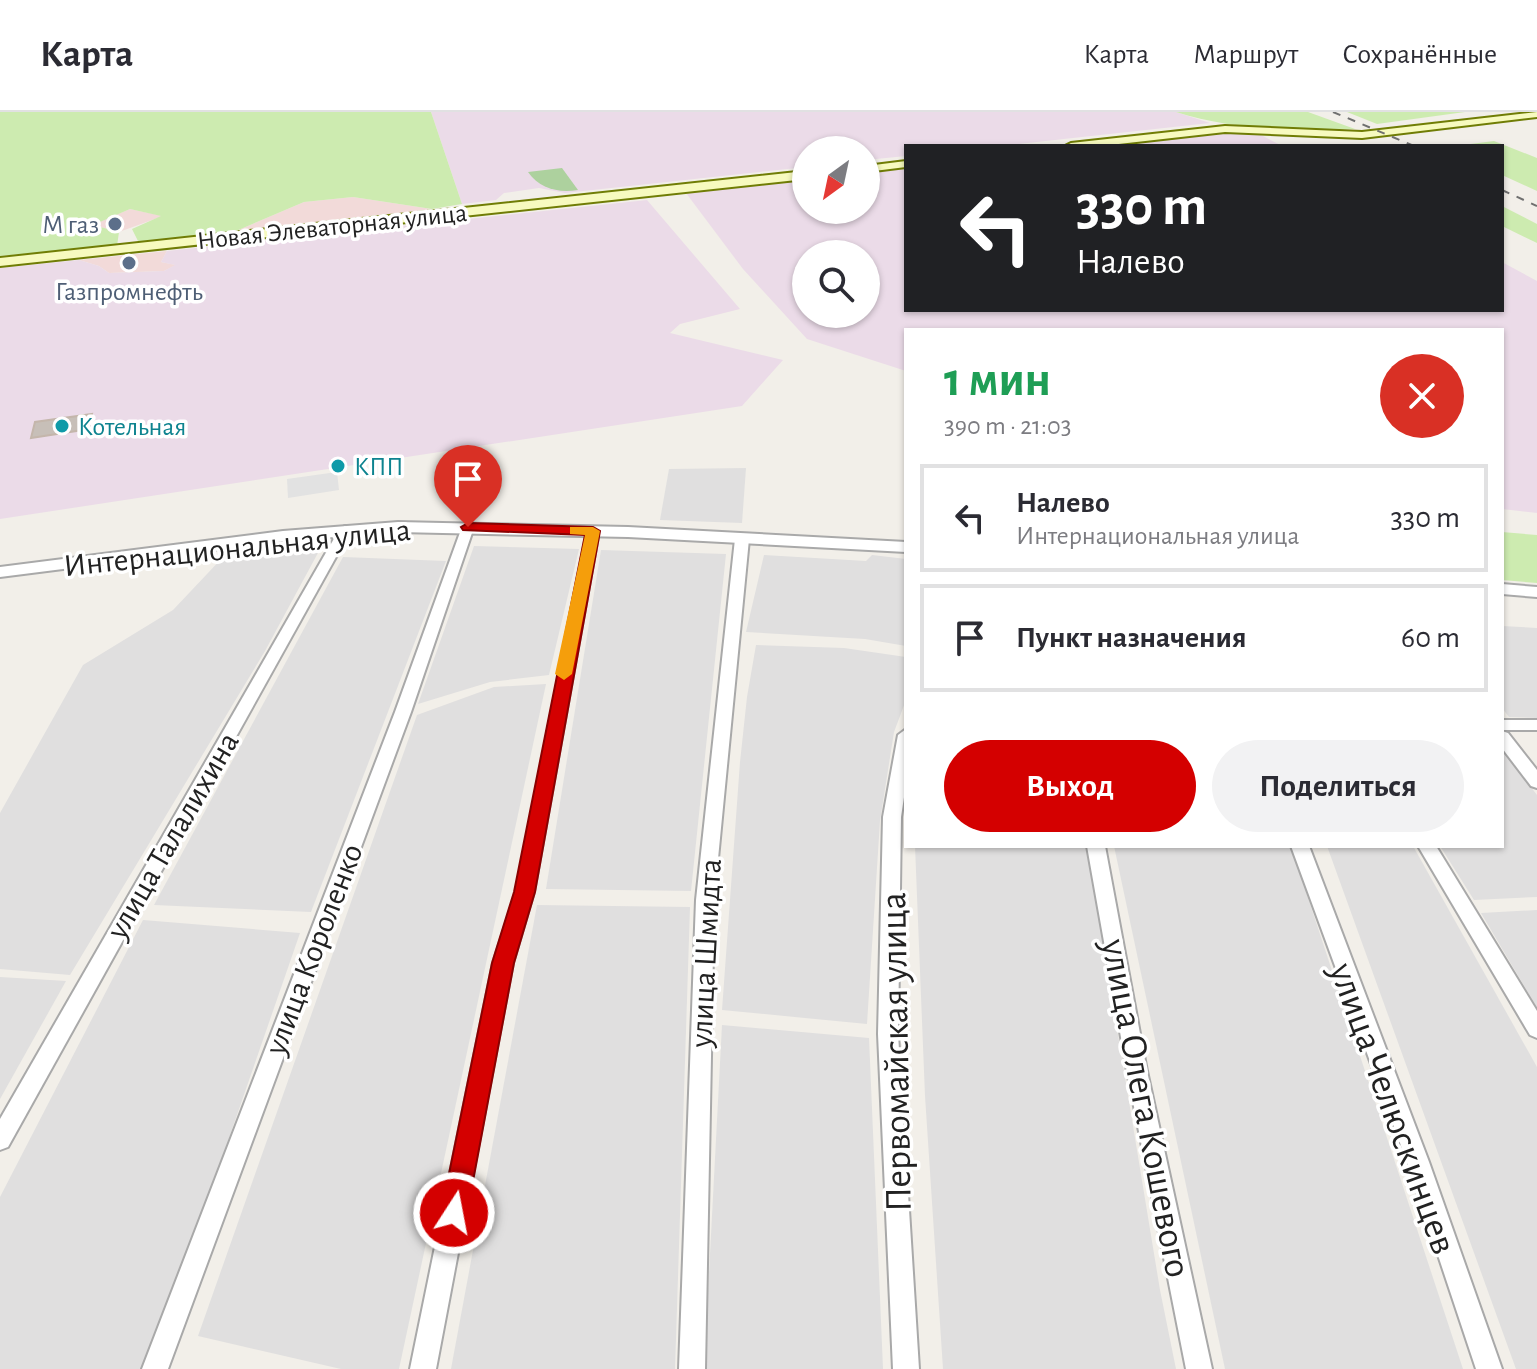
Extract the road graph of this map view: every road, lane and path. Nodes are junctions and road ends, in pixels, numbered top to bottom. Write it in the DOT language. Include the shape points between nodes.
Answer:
graph roads {
  1 [pos="1537,114"];
  2 [pos="1089,144"];
  3 [pos="904,164"];
  4 [pos="880,167"];
  5 [pos="792,176"];
  6 [pos="0,262"];
  7 [pos="468,527"];
  8 [pos="345,530"];
  9 [pos="593,531"];
  10 [pos="742,539"];
  11 [pos="904,547"];
  12 [pos="0,572"];
  13 [pos="1504,589"];
  14 [pos="1537,592"];
  15 [pos="1504,725"];
  16 [pos="1537,725"];
  17 [pos="1504,740"];
  18 [pos="904,747"];
  19 [pos="1537,782"];
  20 [pos="1096,848"];
  21 [pos="1301,848"];
  22 [pos="1428,848"];
  23 [pos="1537,1029"];
  24 [pos="0,1140"];
  25 [pos="155,1369"];
  26 [pos="423,1369"];
  27 [pos="692,1369"];
  28 [pos="906,1369"];
  29 [pos="1199,1369"];
  30 [pos="1489,1369"];
  1 -- 2 [label="main road" via="1383,133 1225,129"];
  3 -- 4 [label="main road"];
  5 -- 6 [label="main road, Новая Элеваторная улица"];
  7 -- 8 [label="street, Интернациональная улица"];
  7 -- 9 [label="street, Интернациональная улица"];
  7 -- 25 [label="street, улица Короленко"];
  8 -- 12 [label="street, Интернациональная улица"];
  8 -- 24 [label="street, улица Талалихина"];
  9 -- 10 [label="street, Интернациональная улица"];
  9 -- 26 [label="street" via="525,892 503,963"];
  10 -- 11 [label="street, Интернациональная улица"];
  10 -- 27 [label="street, улица Шмидта" via="705,900"];
  13 -- 14 [label="street"];
  15 -- 16 [label="street"];
  17 -- 19 [label="street"];
  18 -- 28 [label="street, Первомайская улица" via="892,817 888,1034"];
  20 -- 29 [label="street, улица Олега Кошевого"];
  21 -- 30 [label="street, улица Челюскинцев"];
  22 -- 23 [label="street"];
}
